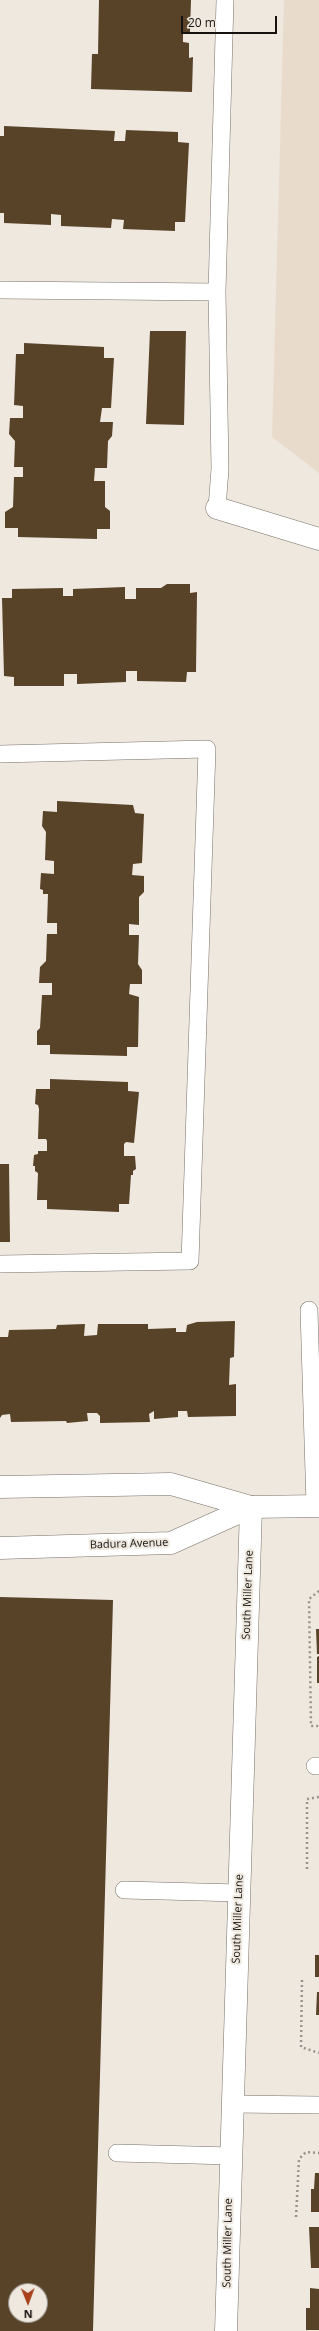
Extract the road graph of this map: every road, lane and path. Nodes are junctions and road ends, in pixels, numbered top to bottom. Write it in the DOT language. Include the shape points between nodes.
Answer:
graph roads {
  1 [pos="225,0"];
  2 [pos="0,290"];
  3 [pos="217,292"];
  4 [pos="217,508"];
  5 [pos="319,539"];
  6 [pos="0,754"];
  7 [pos="0,1264"];
  8 [pos="308,1310"];
  9 [pos="0,1487"];
  10 [pos="317,1506"];
  11 [pos="251,1507"];
  12 [pos="0,1548"];
  13 [pos="319,1591"];
  14 [pos="319,1726"];
  15 [pos="319,1797"];
  16 [pos="307,1869"];
  17 [pos="124,1890"];
  18 [pos="239,1893"];
  19 [pos="302,1980"];
  20 [pos="319,2052"];
  21 [pos="232,2104"];
  22 [pos="313,2105"];
  23 [pos="117,2153"];
  24 [pos="319,2153"];
  25 [pos="231,2156"];
  26 [pos="296,2217"];
  27 [pos="226,2331"];
  1 -- 3 [label="lane"];
  2 -- 3 [label="lane"];
  3 -- 4 [label="lane" via="220,469"];
  4 -- 5 [label="street"];
  6 -- 7 [label="lane" via="207,749 190,1261"];
  8 -- 10 [label="lane"];
  9 -- 11 [label="street, Badura Avenue" via="171,1484"];
  10 -- 11 [label="street, Badura Avenue"];
  11 -- 12 [label="street, Badura Avenue" via="171,1543"];
  11 -- 18 [label="street, South Miller Lane"];
  13 -- 14 [label="path" via="309,1599 311,1726"];
  15 -- 16 [label="path" via="307,1799"];
  17 -- 18 [label="lane"];
  18 -- 21 [label="street, South Miller Lane"];
  19 -- 20 [label="path" via="302,2047"];
  21 -- 22 [label="lane"];
  21 -- 25 [label="street, South Miller Lane"];
  23 -- 25 [label="lane"];
  24 -- 26 [label="path" via="306,2152 299,2159"];
  25 -- 27 [label="street, South Miller Lane"];
}
